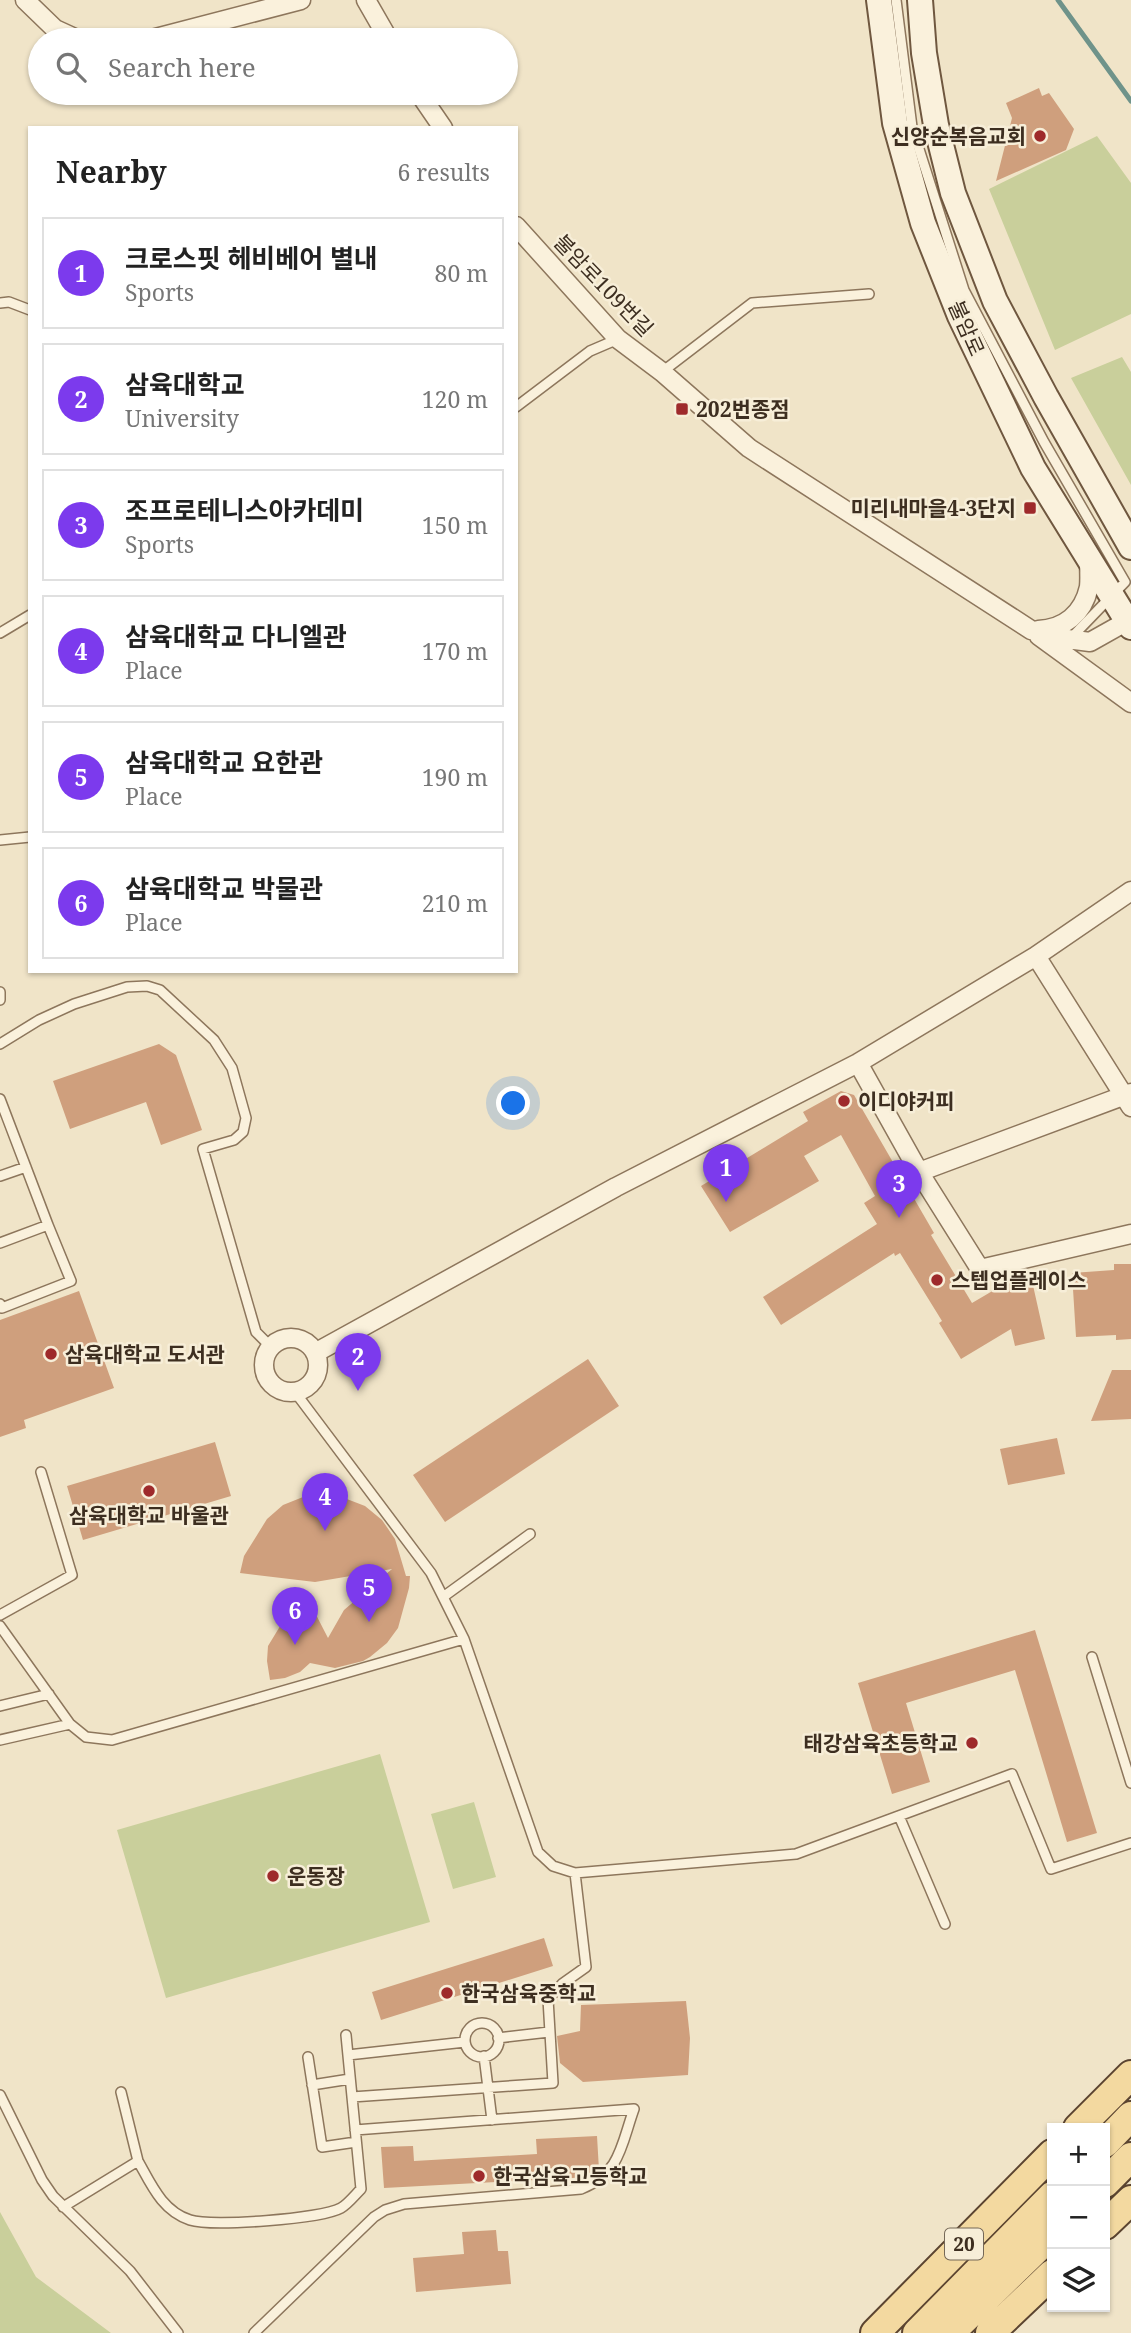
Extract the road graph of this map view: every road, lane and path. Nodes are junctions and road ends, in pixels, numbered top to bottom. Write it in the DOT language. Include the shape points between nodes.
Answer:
graph roads {
  1 [pos="25,0"];
  2 [pos="301,0"];
  3 [pos="366,0"];
  4 [pos="879,0"];
  5 [pos="896,0"];
  6 [pos="920,0"];
  7 [pos="54,28"];
  8 [pos="194,28"];
  9 [pos="382,28"];
  10 [pos="427,105"];
  11 [pos="442,126"];
  12 [pos="518,228"];
  13 [pos="869,294"];
  14 [pos="0,303"];
  15 [pos="28,309"];
  16 [pos="618,339"];
  17 [pos="662,372"];
  18 [pos="534,394"];
  19 [pos="518,406"];
  20 [pos="518,412"];
  21 [pos="1131,547"];
  22 [pos="1089,559"];
  23 [pos="1112,596"];
  24 [pos="28,616"];
  25 [pos="1130,623"];
  26 [pos="1031,630"];
  27 [pos="0,633"];
  28 [pos="1070,639"];
  29 [pos="1131,703"];
  30 [pos="28,837"];
  31 [pos="0,840"];
  32 [pos="1131,891"];
  33 [pos="1036,956"];
  34 [pos="0,992"];
  35 [pos="0,1000"];
  36 [pos="0,1044"];
  37 [pos="858,1063"];
  38 [pos="1129,1098"];
  39 [pos="0,1099"];
  40 [pos="26,1167"];
  41 [pos="919,1172"];
  42 [pos="0,1176"];
  43 [pos="48,1225"];
  44 [pos="1131,1234"];
  45 [pos="0,1243"];
  46 [pos="0,1304"];
  47 [pos="271,1347"];
  48 [pos="315,1353"];
  49 [pos="295,1392"];
  50 [pos="41,1472"];
  51 [pos="530,1534"];
  52 [pos="443,1597"];
  53 [pos="0,1615"];
  54 [pos="0,1626"];
  55 [pos="464,1639"];
  56 [pos="1092,1657"];
  57 [pos="49,1694"];
  58 [pos="0,1706"];
  59 [pos="70,1724"];
  60 [pos="0,1740"];
  61 [pos="1131,1783"];
  62 [pos="899,1816"];
  63 [pos="1131,1843"];
  64 [pos="575,1873"];
  65 [pos="944,1924"];
  66 [pos="549,2032"];
  67 [pos="346,2035"];
  68 [pos="498,2038"];
  69 [pos="465,2042"];
  70 [pos="348,2055"];
  71 [pos="484,2056"];
  72 [pos="307,2057"];
  73 [pos="1131,2075"];
  74 [pos="350,2079"];
  75 [pos="312,2085"];
  76 [pos="488,2088"];
  77 [pos="121,2092"];
  78 [pos="0,2095"];
  79 [pos="352,2098"];
  80 [pos="1131,2116"];
  81 [pos="492,2120"];
  82 [pos="1083,2123"];
  83 [pos="355,2130"];
  84 [pos="1110,2138"];
  85 [pos="356,2142"];
  86 [pos="1131,2157"];
  87 [pos="1047,2159"];
  88 [pos="138,2161"];
  89 [pos="1110,2178"];
  90 [pos="1131,2200"];
  91 [pos="1047,2201"];
  92 [pos="63,2207"];
  93 [pos="1110,2220"];
  94 [pos="1047,2239"];
  95 [pos="1047,2279"];
  96 [pos="178,2333"];
  97 [pos="254,2333"];
  98 [pos="875,2333"];
  99 [pos="917,2333"];
  100 [pos="950,2333"];
  101 [pos="990,2333"];
  1 -- 7 [label="street"];
  2 -- 8 [label="street"];
  3 -- 9 [label="street"];
  4 -- 22 [label="street, 불암로" via="895,123 923,223 960,316 1033,468"];
  5 -- 23 [label="lane" via="912,127 964,290 1125,582"];
  6 -- 21 [label="street, 불암로" via="932,101 953,193 995,301"];
  10 -- 11 [label="street"];
  12 -- 16 [label="street, 불암로109번길"];
  13 -- 17 [label="lane" via="752,303"];
  14 -- 15 [label="lane"];
  16 -- 17 [label="street, 불암로109번길"];
  16 -- 18 [label="lane" via="590,351"];
  17 -- 26 [label="street, 불암로109번길" via="749,448"];
  18 -- 19 [label="lane"];
  18 -- 20 [label="lane"];
  22 -- 23 [label="street, 불암로"];
  22 -- 26 [label="street" via="1089,587 1070,621 1051,629"];
  23 -- 25 [label="street, 불암로"];
  23 -- 28 [label="lane"];
  24 -- 27 [label="lane"];
  25 -- 28 [label="street" via="1090,642"];
  26 -- 28 [label="street"];
  26 -- 29 [label="street, 불암로109번길"];
  30 -- 31 [label="lane"];
  32 -- 33 [label="street"];
  33 -- 37 [label="street"];
  33 -- 38 [label="street"];
  34 -- 35 [label="lane"];
  36 -- 47 [label="lane" via="74,1004 127,987 146,986 160,990 214,1040 232,1068 246,1118 243,1132 234,1140 203,1149 256,1332"];
  37 -- 41 [label="street"];
  37 -- 48 [label="street" via="616,1186"];
  38 -- 41 [label="street"];
  39 -- 40 [label="lane"];
  40 -- 42 [label="lane"];
  40 -- 43 [label="lane"];
  41 -- 44 [label="street" via="980,1269"];
  43 -- 45 [label="lane"];
  43 -- 46 [label="lane" via="71,1281 2,1308"];
  47 -- 48 [label="street" via="294,1338"];
  47 -- 49 [label="street" via="264,1362 267,1378 279,1390"];
  48 -- 49 [label="street" via="315,1377"];
  49 -- 52 [label="lane" via="431,1573"];
  50 -- 53 [label="lane" via="72,1575"];
  51 -- 52 [label="lane"];
  52 -- 55 [label="lane"];
  54 -- 57 [label="lane"];
  55 -- 59 [label="lane" via="112,1740 86,1737"];
  55 -- 64 [label="lane" via="538,1852 553,1866"];
  56 -- 61 [label="lane"];
  57 -- 58 [label="lane"];
  57 -- 59 [label="lane"];
  59 -- 60 [label="lane"];
  62 -- 63 [label="lane" via="1012,1774 1051,1869"];
  62 -- 64 [label="lane" via="796,1854"];
  62 -- 65 [label="lane"];
  64 -- 66 [label="lane" via="586,1967 548,1999"];
  66 -- 68 [label="lane"];
  66 -- 76 [label="lane" via="553,2083"];
  67 -- 70 [label="lane"];
  68 -- 69 [label="lane" via="492,2027 480,2023 468,2029"];
  68 -- 71 [label="lane" via="495,2050"];
  69 -- 70 [label="lane"];
  69 -- 71 [label="lane" via="471,2053"];
  70 -- 74 [label="lane"];
  71 -- 76 [label="lane"];
  72 -- 75 [label="lane"];
  73 -- 82 [label="main road"];
  74 -- 75 [label="lane"];
  74 -- 79 [label="lane"];
  75 -- 85 [label="lane" via="322,2147"];
  76 -- 79 [label="lane"];
  76 -- 81 [label="lane"];
  77 -- 88 [label="lane"];
  78 -- 92 [label="lane" via="42,2180"];
  79 -- 83 [label="lane"];
  80 -- 84 [label="main road"];
  81 -- 83 [label="lane"];
  81 -- 97 [label="lane" via="634,2109 613,2168 599,2182 582,2189 404,2204 385,2210"];
  83 -- 85 [label="lane"];
  85 -- 88 [label="lane" via="361,2189 341,2208 310,2216 230,2223 190,2220 163,2204"];
  86 -- 89 [label="main road"];
  87 -- 98 [label="main road, 20"];
  88 -- 92 [label="lane"];
  90 -- 93 [label="main road"];
  91 -- 99 [label="main road, 20"];
  92 -- 96 [label="lane" via="130,2270"];
  94 -- 100 [label="main road, 20"];
  95 -- 101 [label="main road"];
}
